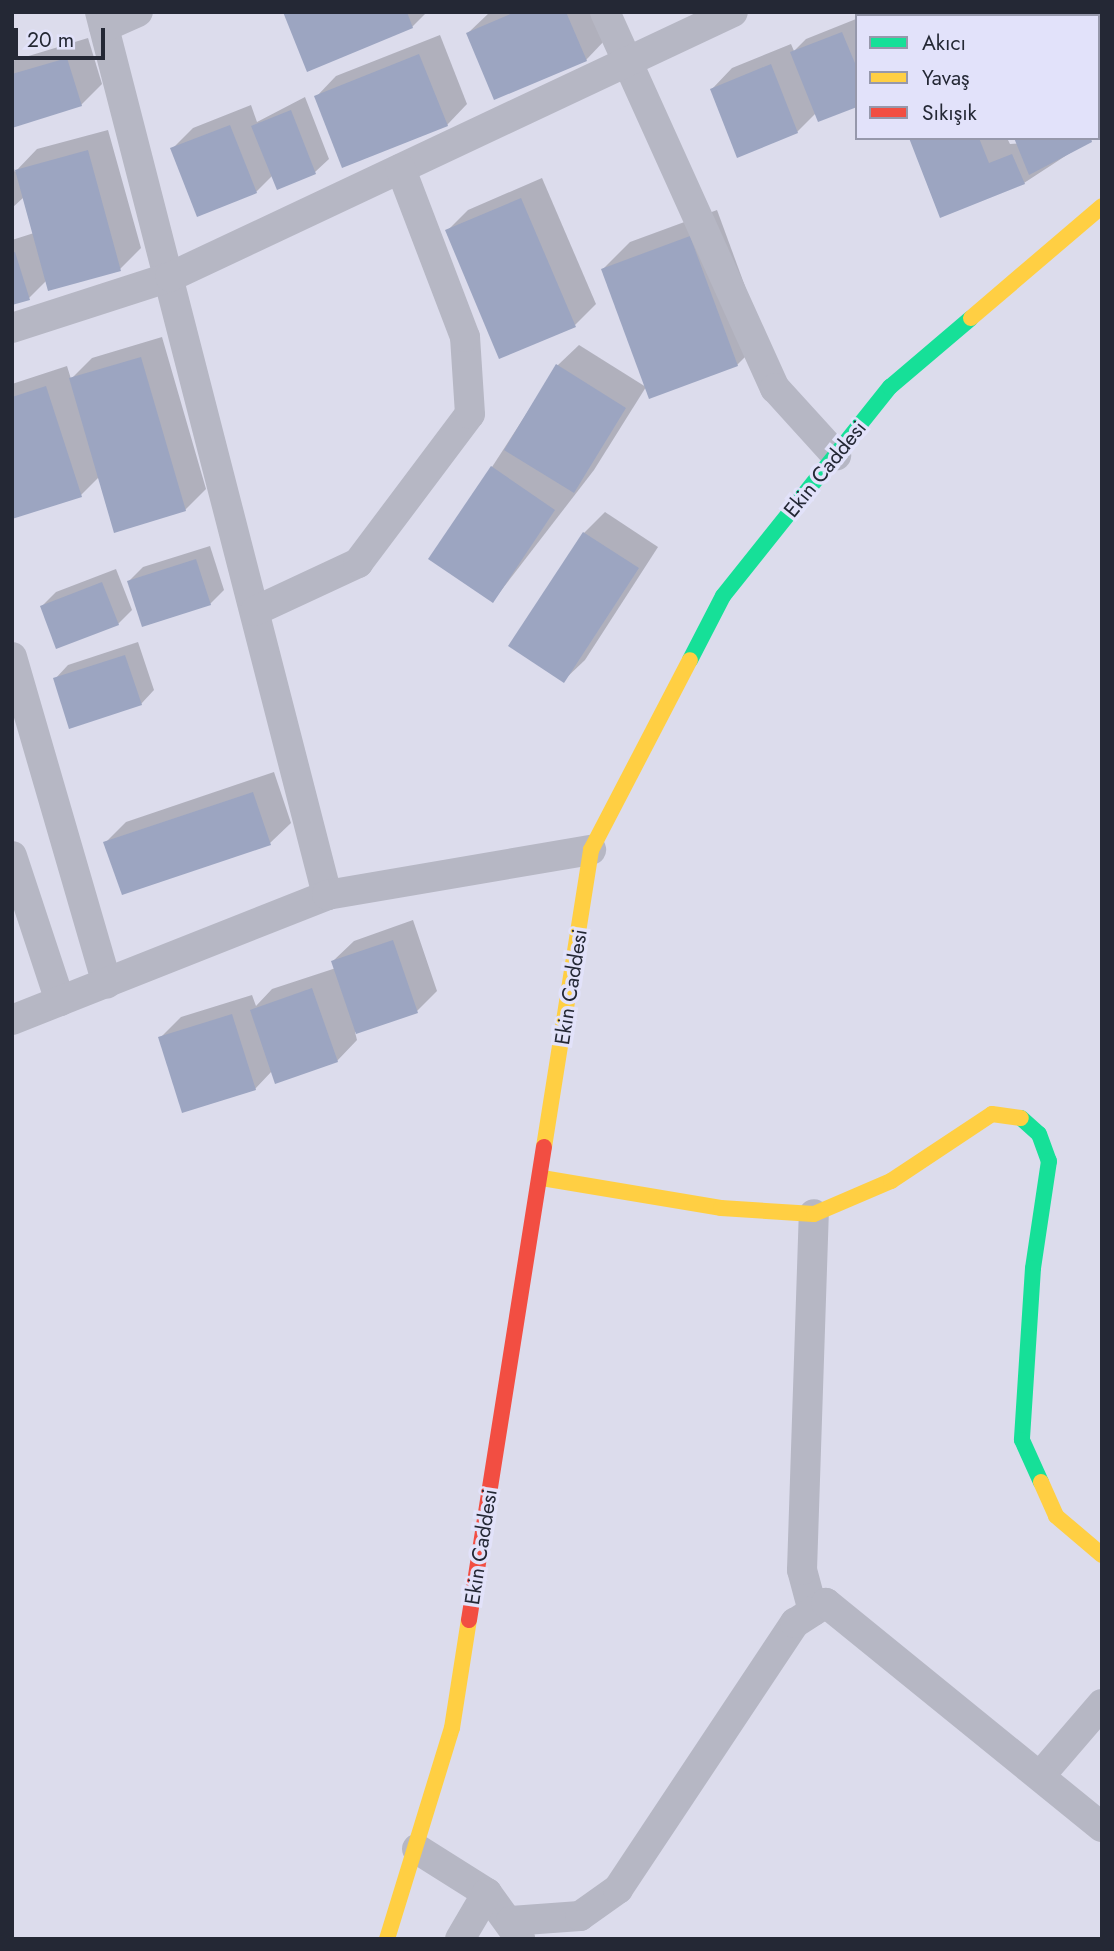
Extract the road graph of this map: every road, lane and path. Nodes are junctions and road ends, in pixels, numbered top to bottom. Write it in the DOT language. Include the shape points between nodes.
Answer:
graph roads {
  1 [pos="138,12"];
  2 [pos="605,12"];
  3 [pos="733,12"];
  4 [pos="102,20"];
  5 [pos="626,62"];
  6 [pos="401,169"];
  7 [pos="1102,206"];
  8 [pos="170,277"];
  9 [pos="12,328"];
  10 [pos="836,455"];
  11 [pos="255,611"];
  12 [pos="12,657"];
  13 [pos="591,850"];
  14 [pos="12,856"];
  15 [pos="327,895"];
  16 [pos="107,983"];
  17 [pos="60,1001"];
  18 [pos="12,1020"];
  19 [pos="542,1178"];
  20 [pos="814,1214"];
  21 [pos="1102,1555"];
  22 [pos="813,1611"];
  23 [pos="1102,1704"];
  24 [pos="1040,1776"];
  25 [pos="1102,1827"];
  26 [pos="417,1849"];
  27 [pos="487,1893"];
  28 [pos="515,1930"];
  29 [pos="387,1939"];
  30 [pos="460,1939"];
  1 -- 4 [label="street"];
  2 -- 5 [label="street"];
  3 -- 5 [label="street"];
  4 -- 8 [label="street"];
  5 -- 6 [label="street"];
  5 -- 10 [label="street" via="775,388"];
  6 -- 8 [label="street"];
  6 -- 11 [label="street" via="464,337 470,414 358,563"];
  7 -- 10 [label="street, Ekin Caddesi" via="890,387"];
  8 -- 9 [label="street"];
  8 -- 11 [label="street"];
  10 -- 13 [label="street, Ekin Caddesi" via="723,596"];
  11 -- 15 [label="street"];
  12 -- 16 [label="street"];
  13 -- 15 [label="street"];
  13 -- 19 [label="street, Ekin Caddesi"];
  14 -- 17 [label="street"];
  15 -- 16 [label="street"];
  16 -- 17 [label="street"];
  17 -- 18 [label="street"];
  19 -- 20 [label="street" via="721,1208"];
  19 -- 26 [label="street, Ekin Caddesi" via="452,1728"];
  20 -- 21 [label="street" via="891,1181 992,1114 1024,1118 1039,1134 1049,1161 1032,1268 1022,1440 1056,1516"];
  20 -- 22 [label="street" via="802,1570"];
  22 -- 24 [label="street" via="826,1603"];
  22 -- 28 [label="street" via="795,1623 618,1889 580,1916"];
  23 -- 24 [label="street"];
  24 -- 25 [label="street"];
  26 -- 27 [label="street"];
  26 -- 29 [label="street, Ekin Caddesi"];
  27 -- 28 [label="street"];
  27 -- 30 [label="street"];
}
